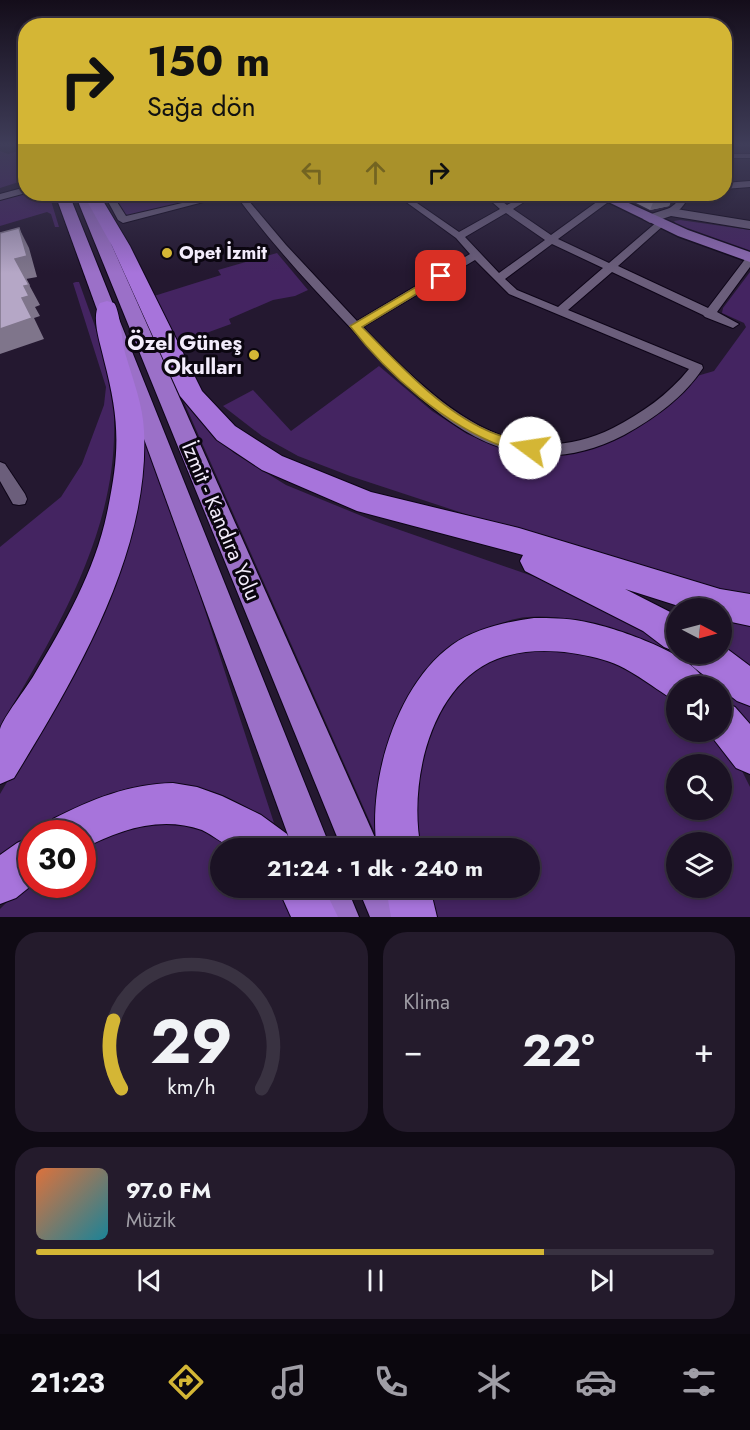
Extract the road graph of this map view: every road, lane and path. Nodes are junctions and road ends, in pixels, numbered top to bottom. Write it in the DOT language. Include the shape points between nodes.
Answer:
graph roads {
  1 [pos="18,192"];
  2 [pos="0,196"];
  3 [pos="65,201"];
  4 [pos="85,201"];
  5 [pos="95,201"];
  6 [pos="112,201"];
  7 [pos="201,201"];
  8 [pos="245,201"];
  9 [pos="409,201"];
  10 [pos="496,201"];
  11 [pos="522,201"];
  12 [pos="597,201"];
  13 [pos="616,201"];
  14 [pos="682,201"];
  15 [pos="507,210"];
  16 [pos="660,218"];
  17 [pos="746,223"];
  18 [pos="459,236"];
  19 [pos="552,240"];
  20 [pos="476,255"];
  21 [pos="750,259"];
  22 [pos="611,268"];
  23 [pos="498,279"];
  24 [pos="107,307"];
  25 [pos="559,312"];
  26 [pos="709,315"];
  27 [pos="734,324"];
  28 [pos="356,326"];
  29 [pos="0,468"];
  30 [pos="20,499"];
  31 [pos="434,522"];
  32 [pos="750,610"];
  33 [pos="666,628"];
  34 [pos="718,664"];
  35 [pos="673,676"];
  36 [pos="750,688"];
  37 [pos="732,732"];
  38 [pos="750,754"];
  39 [pos="0,764"];
  40 [pos="95,820"];
  41 [pos="259,838"];
  42 [pos="308,838"];
  43 [pos="356,838"];
  44 [pos="397,838"];
  45 [pos="18,868"];
  46 [pos="0,882"];
  47 [pos="305,898"];
  48 [pos="331,898"];
  49 [pos="382,898"];
  50 [pos="410,898"];
  51 [pos="315,917"];
  52 [pos="339,917"];
  53 [pos="390,917"];
  54 [pos="414,917"];
  1 -- 2 [label="street"];
  3 -- 24 [label="highway, İzmit - Kandıra Yolu"];
  4 -- 43 [label="highway, İzmit - Kandıra Yolu"];
  5 -- 31 [label="highway" via="122,246 192,396 226,433 272,463 334,490"];
  6 -- 7 [label="street" via="123,220"];
  8 -- 28 [label="street"];
  9 -- 18 [label="street"];
  10 -- 15 [label="street"];
  11 -- 15 [label="street"];
  12 -- 19 [label="street"];
  13 -- 16 [label="main road"];
  14 -- 16 [label="street"];
  15 -- 18 [label="street"];
  15 -- 19 [label="street"];
  16 -- 17 [label="main road"];
  16 -- 21 [label="main road"];
  16 -- 22 [label="street"];
  18 -- 20 [label="street"];
  19 -- 22 [label="street"];
  19 -- 23 [label="street"];
  20 -- 23 [label="street"];
  20 -- 28 [label="street"];
  21 -- 26 [label="street"];
  22 -- 25 [label="street"];
  22 -- 26 [label="street"];
  23 -- 25 [label="street" via="513,292"];
  24 -- 39 [label="highway" via="106,326 124,382 131,432 129,467 116,534 79,627"];
  24 -- 42 [label="highway, İzmit - Kandıra Yolu"];
  25 -- 28 [label="street" via="697,368 674,395 622,429 594,441 545,451 514,446 480,433 450,414 406,378"];
  26 -- 27 [label="street"];
  29 -- 30 [label="street"];
  31 -- 32 [label="highway" via="519,541"];
  31 -- 33 [label="highway" via="552,568"];
  34 -- 36 [label="highway"];
  35 -- 44 [label="highway" via="630,651 593,638 523,634 496,640 475,651 451,669 431,692 414,724 401,765"];
  37 -- 38 [label="highway"];
  40 -- 41 [label="highway" via="124,807 160,802 220,815"];
  45 -- 46 [label="highway"];
  47 -- 51 [label="highway"];
  48 -- 52 [label="highway"];
  49 -- 53 [label="highway"];
  50 -- 54 [label="highway"];
}
